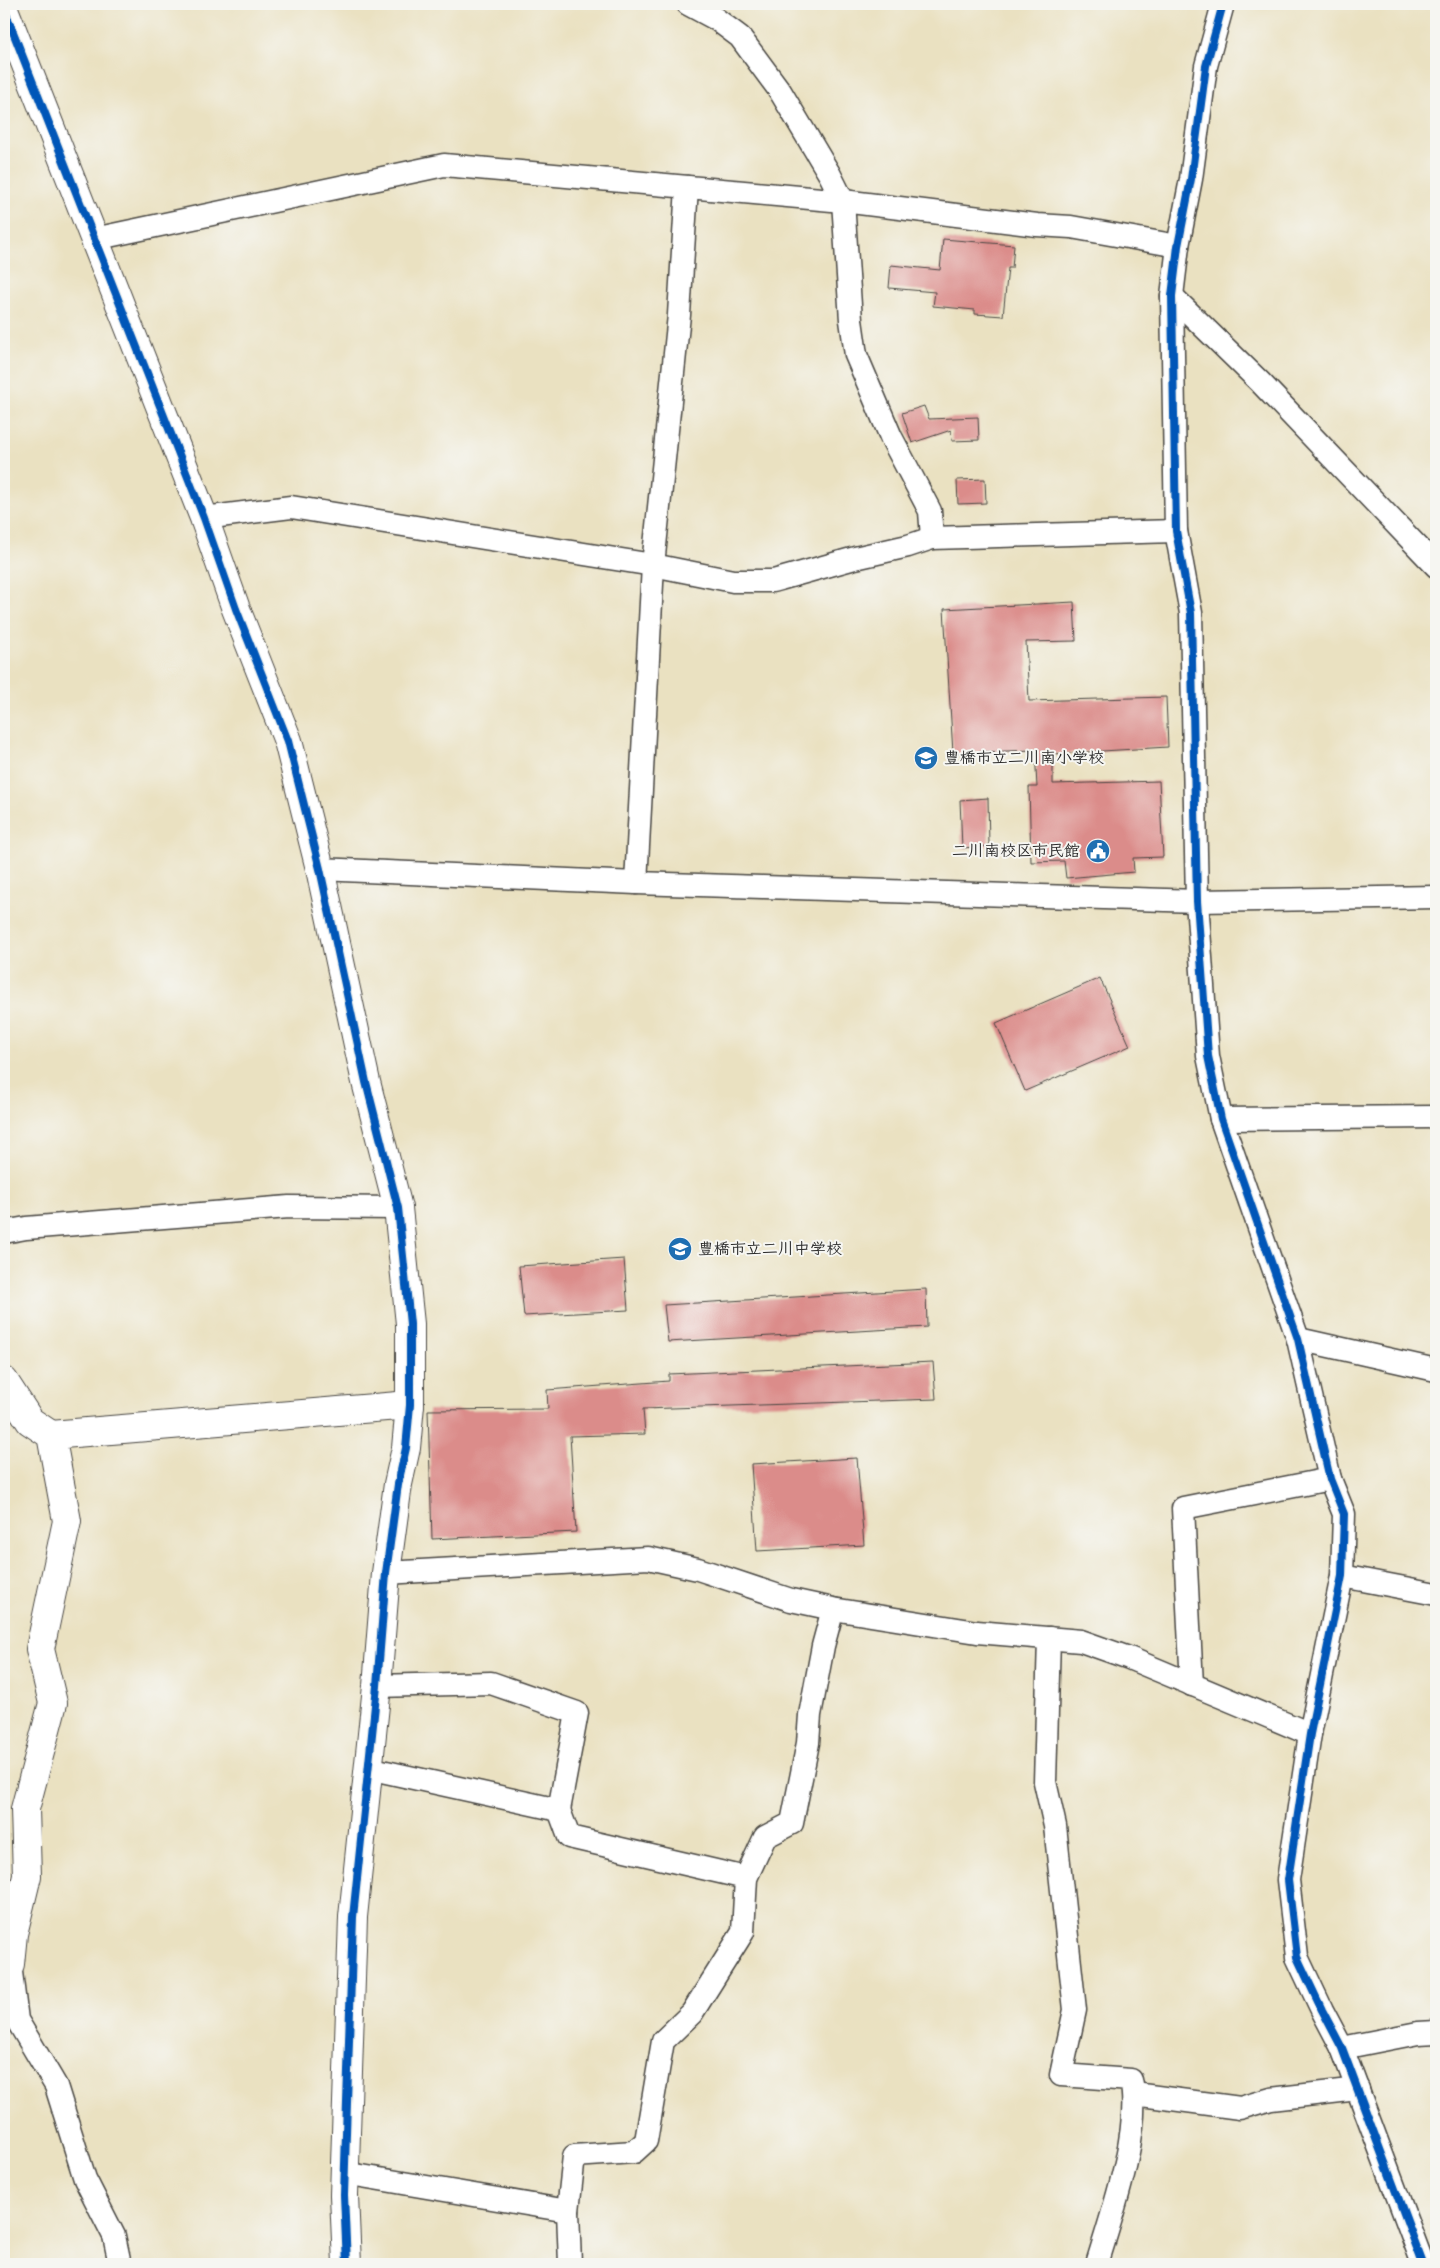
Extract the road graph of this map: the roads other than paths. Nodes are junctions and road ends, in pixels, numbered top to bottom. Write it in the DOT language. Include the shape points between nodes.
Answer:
graph roads {
  1 [pos="688,4"];
  2 [pos="1223,4"];
  3 [pos="4,9"];
  4 [pos="715,12"];
  5 [pos="688,187"];
  6 [pos="842,201"];
  7 [pos="94,239"];
  8 [pos="1178,246"];
  9 [pos="1172,296"];
  10 [pos="204,518"];
  11 [pos="1176,531"];
  12 [pos="932,538"];
  13 [pos="653,565"];
  14 [pos="1436,566"];
  15 [pos="320,869"];
  16 [pos="636,883"];
  17 [pos="1436,897"];
  18 [pos="1197,901"];
  19 [pos="1436,1117"];
  20 [pos="1221,1119"];
  21 [pos="398,1208"];
  22 [pos="4,1232"];
  23 [pos="1298,1339"];
  24 [pos="1436,1370"];
  25 [pos="4,1381"];
  26 [pos="410,1405"];
  27 [pos="51,1435"];
  28 [pos="1330,1479"];
  29 [pos="386,1573"];
  30 [pos="1342,1576"];
  31 [pos="1436,1594"];
  32 [pos="833,1609"];
  33 [pos="1049,1638"];
  34 [pos="1192,1685"];
  35 [pos="377,1686"];
  36 [pos="1310,1734"];
  37 [pos="368,1768"];
  38 [pos="559,1810"];
  39 [pos="746,1878"];
  40 [pos="7,1964"];
  41 [pos="1436,2032"];
  42 [pos="1342,2048"];
  43 [pos="1358,2089"];
  44 [pos="1134,2094"];
  45 [pos="344,2173"];
  46 [pos="568,2210"];
  47 [pos="120,2264"];
  48 [pos="347,2264"];
  49 [pos="570,2264"];
  50 [pos="1098,2264"];
  51 [pos="1423,2264"];
  1 -- 4 [label="street"];
  2 -- 8 [label="street" via="1206,66 1191,179"];
  3 -- 7 [label="street"];
  4 -- 6 [label="street" via="740,37 780,91"];
  5 -- 6 [label="street"];
  5 -- 7 [label="street" via="444,165"];
  5 -- 13 [label="street" via="679,315"];
  6 -- 8 [label="street" via="1071,227"];
  6 -- 12 [label="street" via="856,355 891,437 930,510"];
  7 -- 10 [label="street"];
  8 -- 9 [label="street"];
  9 -- 11 [label="street"];
  9 -- 14 [label="street" via="1260,382"];
  10 -- 13 [label="street" via="291,507"];
  10 -- 15 [label="street" via="288,741"];
  11 -- 12 [label="street"];
  11 -- 18 [label="street" via="1191,613"];
  12 -- 13 [label="street" via="773,581 733,580"];
  13 -- 16 [label="street"];
  15 -- 16 [label="street"];
  15 -- 21 [label="street" via="366,1082"];
  16 -- 18 [label="street"];
  17 -- 18 [label="street"];
  18 -- 20 [label="street" via="1208,1056"];
  19 -- 20 [label="street"];
  20 -- 23 [label="street"];
  21 -- 22 [label="street" via="289,1207"];
  21 -- 26 [label="street" via="410,1324"];
  23 -- 24 [label="street"];
  23 -- 28 [label="street"];
  25 -- 27 [label="street" via="30,1421"];
  26 -- 27 [label="street"];
  26 -- 29 [label="street"];
  27 -- 40 [label="street" via="67,1521 40,1649 53,1702 25,1809 27,1876"];
  28 -- 30 [label="street" via="1344,1514"];
  28 -- 34 [label="street" via="1183,1508"];
  29 -- 32 [label="street" via="648,1558 698,1569 791,1600"];
  29 -- 35 [label="street"];
  30 -- 31 [label="street"];
  30 -- 36 [label="street"];
  32 -- 33 [label="street" via="977,1632"];
  32 -- 39 [label="street" via="823,1646 792,1823 764,1837"];
  33 -- 34 [label="street" via="1081,1641"];
  33 -- 44 [label="street" via="1045,1782 1055,1826 1075,2010 1062,2075 1131,2080"];
  34 -- 36 [label="street"];
  35 -- 37 [label="street"];
  35 -- 38 [label="street" via="490,1683 577,1713"];
  36 -- 42 [label="street" via="1288,1880 1297,1957"];
  37 -- 38 [label="street"];
  37 -- 45 [label="street" via="353,1917"];
  38 -- 39 [label="street" via="569,1837"];
  39 -- 46 [label="street" via="743,1932 692,2014 662,2041 646,2141 634,2152 574,2156"];
  40 -- 47 [label="street" via="17,2020 56,2086 85,2179 114,2236"];
  41 -- 42 [label="street"];
  42 -- 43 [label="street"];
  43 -- 44 [label="street" via="1271,2099 1240,2108"];
  43 -- 51 [label="street"];
  44 -- 50 [label="street" via="1128,2156"];
  45 -- 46 [label="street"];
  45 -- 48 [label="street"];
  46 -- 49 [label="street"];
}
